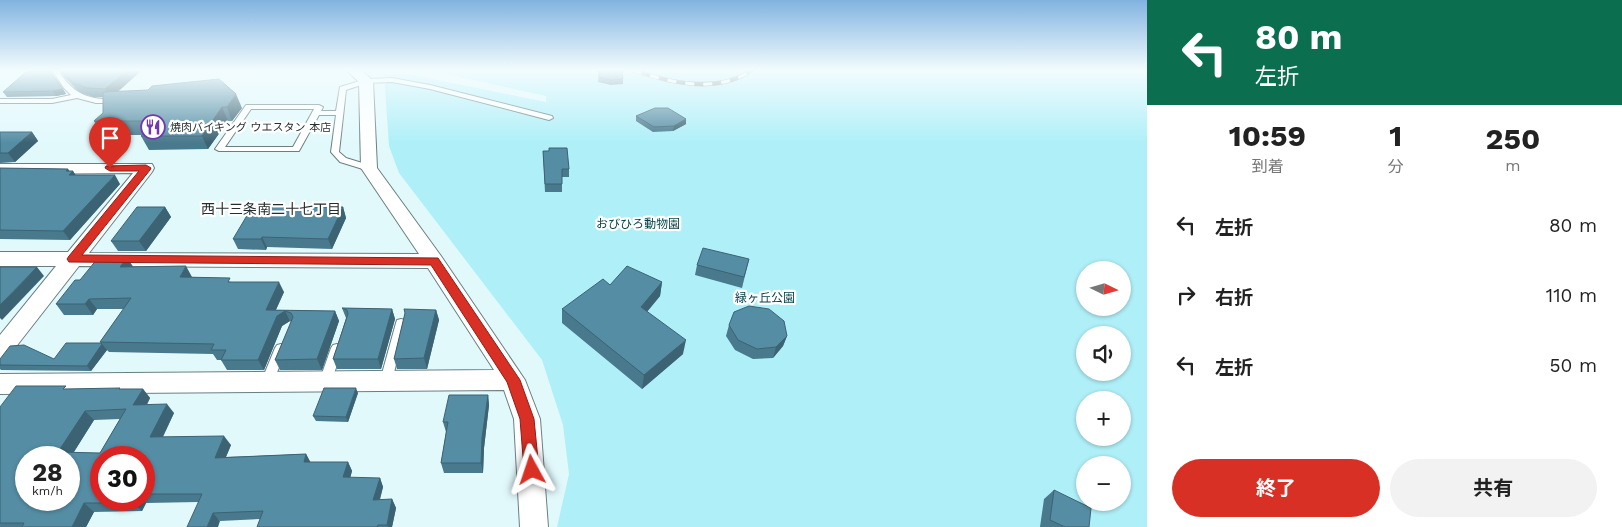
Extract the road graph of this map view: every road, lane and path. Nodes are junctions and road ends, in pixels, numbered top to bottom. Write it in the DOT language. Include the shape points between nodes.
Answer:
graph roads {
  1 [pos="343,95"];
  2 [pos="362,95"];
  3 [pos="459,95"];
  4 [pos="75,96"];
  5 [pos="0,101"];
  6 [pos="120,101"];
  7 [pos="316,113"];
  8 [pos="340,113"];
  9 [pos="550,118"];
  10 [pos="370,168"];
  11 [pos="0,169"];
  12 [pos="0,259"];
  13 [pos="73,259"];
  14 [pos="434,261"];
  15 [pos="401,323"];
  16 [pos="286,336"];
  17 [pos="340,340"];
  18 [pos="0,351"];
  19 [pos="513,380"];
  20 [pos="386,381"];
  21 [pos="267,382"];
  22 [pos="325,382"];
  23 [pos="0,384"];
  24 [pos="534,527"];
  1 -- 8 [label="lane"];
  2 -- 10 [label="street"];
  3 -- 9 [label="lane"];
  4 -- 5 [label="lane" via="52,101"];
  4 -- 6 [label="lane" via="104,102"];
  7 -- 7 [label="lane" via="296,148 219,149 249,107 319,107"];
  7 -- 8 [label="lane"];
  8 -- 10 [label="lane" via="335,152 343,160"];
  10 -- 14 [label="street"];
  11 -- 13 [label="street" via="146,168"];
  12 -- 13 [label="street"];
  13 -- 14 [label="street"];
  13 -- 18 [label="street"];
  14 -- 19 [label="street"];
  15 -- 20 [label="lane"];
  16 -- 21 [label="lane"];
  17 -- 22 [label="lane"];
  19 -- 20 [label="street"];
  19 -- 24 [label="street" via="527,419"];
  20 -- 22 [label="street"];
  21 -- 22 [label="street"];
  21 -- 23 [label="street"];
}
